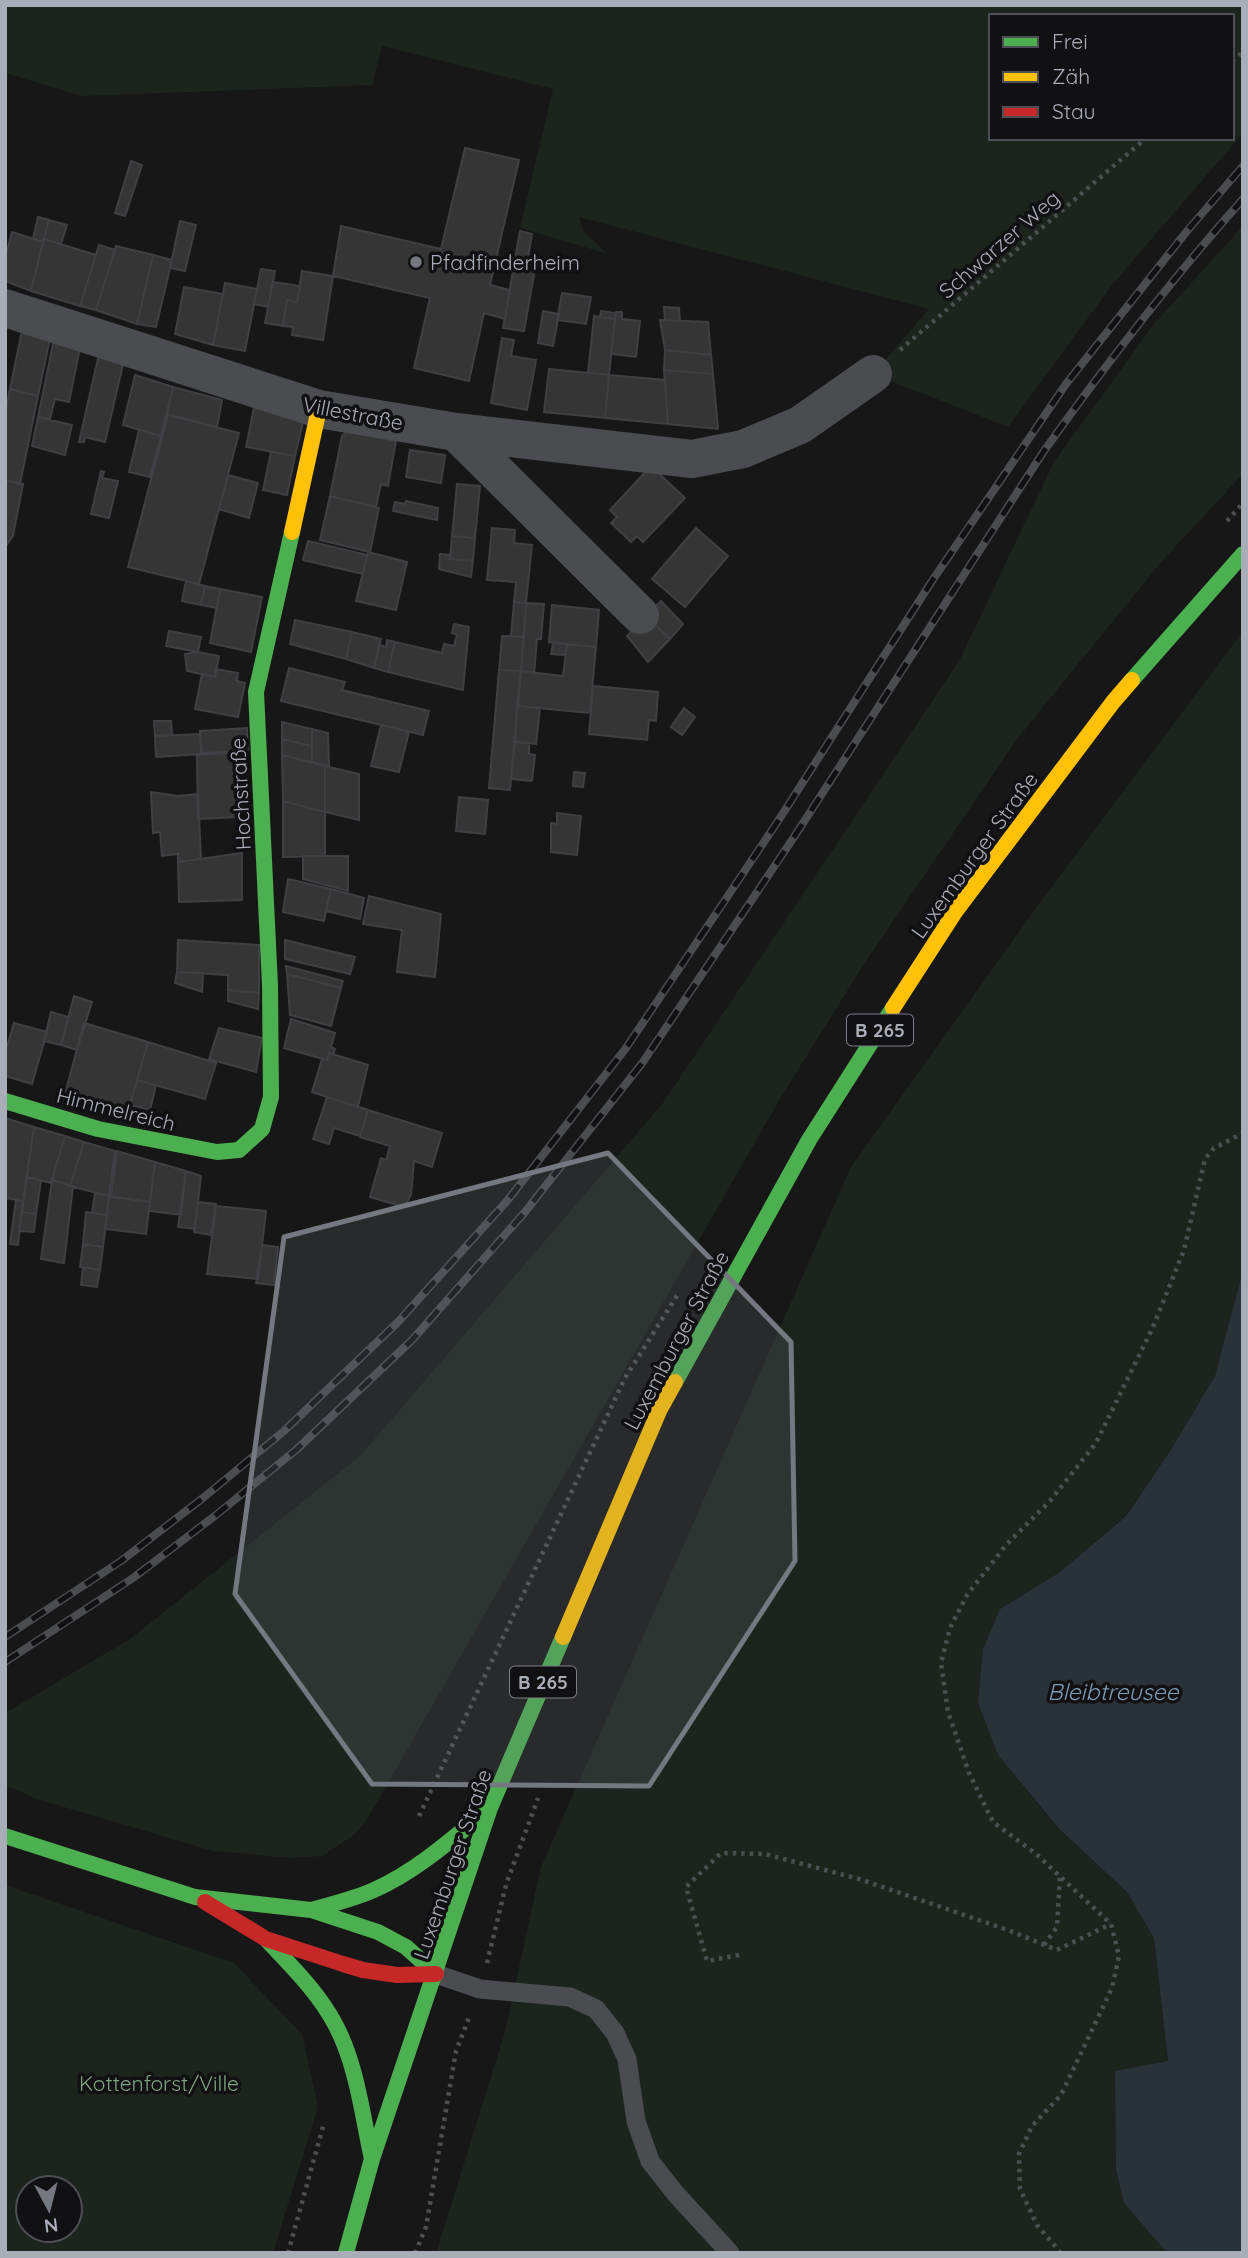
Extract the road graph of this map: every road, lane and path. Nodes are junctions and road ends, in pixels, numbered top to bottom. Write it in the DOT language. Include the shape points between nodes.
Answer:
graph roads {
  1 [pos="1144,140"];
  2 [pos="5,308"];
  3 [pos="873,374"];
  4 [pos="319,409"];
  5 [pos="456,432"];
  6 [pos="1243,554"];
  7 [pos="640,615"];
  8 [pos="5,1101"];
  9 [pos="1243,1133"];
  10 [pos="217,1152"];
  11 [pos="539,1794"];
  12 [pos="490,1808"];
  13 [pos="5,1836"];
  14 [pos="1060,1875"];
  15 [pos="195,1897"];
  16 [pos="311,1910"];
  17 [pos="1111,1924"];
  18 [pos="266,1939"];
  19 [pos="1044,1945"];
  20 [pos="739,1955"];
  21 [pos="436,1974"];
  22 [pos="480,1989"];
  23 [pos="326,2118"];
  24 [pos="372,2160"];
  25 [pos="288,2253"];
  26 [pos="346,2253"];
  27 [pos="415,2253"];
  28 [pos="730,2253"];
  29 [pos="1061,2253"];
  1 -- 3 [label="path, Schwarzer Weg"];
  2 -- 4 [label="street, Villestraße"];
  3 -- 5 [label="street, Villestraße" via="800,425 743,449 692,459"];
  4 -- 5 [label="street, Villestraße"];
  4 -- 10 [label="main road, Hochstraße" via="256,692 271,1097 262,1129 239,1150"];
  5 -- 7 [label="street"];
  6 -- 12 [label="main road, Luxemburger Straße / B 265" via="1113,702 955,912 809,1140 659,1411"];
  8 -- 10 [label="main road, Himmelreich" via="99,1129"];
  9 -- 14 [label="path" via="1214,1148 1205,1159 1184,1250 1096,1443 967,1595 950,1628 941,1663 969,1773 993,1822"];
  11 -- 22 [label="path" via="506,1885"];
  12 -- 16 [label="main road, B 265" via="422,1862 383,1885"];
  12 -- 21 [label="main road, Luxemburger Straße / B 265"];
  13 -- 15 [label="main road"];
  14 -- 17 [label="path"];
  14 -- 19 [label="path" via="1057,1927"];
  15 -- 16 [label="main road"];
  15 -- 18 [label="main road"];
  16 -- 21 [label="main road" via="378,1932 406,1947"];
  17 -- 19 [label="path" via="1056,1950"];
  17 -- 29 [label="path" via="1119,1956 1112,1988 1061,2095 1032,2126 1019,2154 1020,2189 1037,2225"];
  18 -- 21 [label="main road" via="363,1970"];
  18 -- 24 [label="main road, B 265" via="312,1990 335,2025 352,2073"];
  19 -- 20 [label="path" via="859,1879 765,1854 722,1853 686,1887 707,1961"];
  21 -- 22 [label="lane"];
  21 -- 24 [label="main road, Luxemburger Straße / B 265"];
  22 -- 27 [label="path" via="456,2051 426,2227"];
  22 -- 28 [label="lane" via="570,1997 596,2009 627,2059 636,2121 650,2161"];
  23 -- 25 [label="path"];
  24 -- 26 [label="main road, Luxemburger Straße / B 265"];
}
